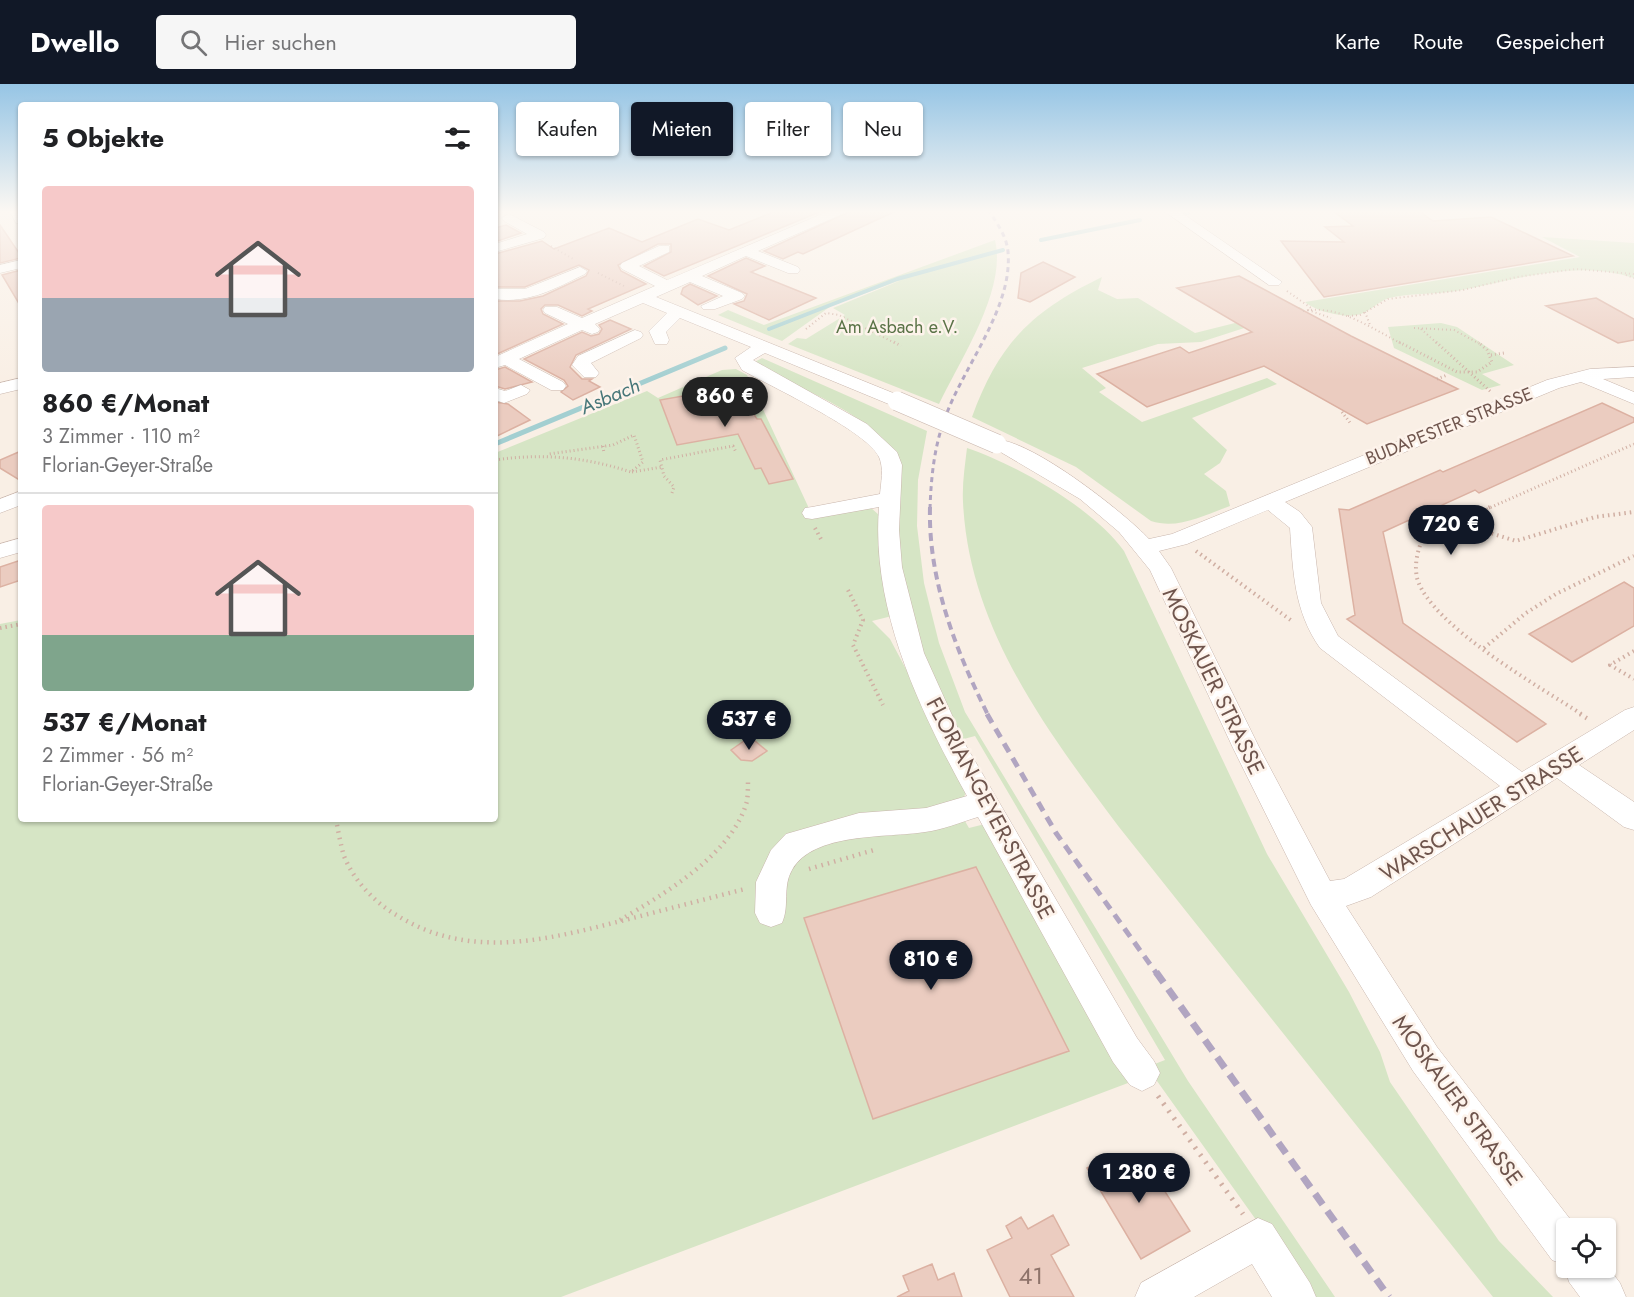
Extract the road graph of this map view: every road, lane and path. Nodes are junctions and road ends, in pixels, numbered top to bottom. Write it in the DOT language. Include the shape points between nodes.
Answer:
graph roads {
  1 [pos="584,268"];
  2 [pos="631,268"];
  3 [pos="643,268"];
  4 [pos="708,268"];
  5 [pos="787,268"];
  6 [pos="1253,268"];
  7 [pos="793,270"];
  8 [pos="689,276"];
  9 [pos="1634,276"];
  10 [pos="613,281"];
  11 [pos="1274,282"];
  12 [pos="670,285"];
  13 [pos="503,296"];
  14 [pos="642,297"];
  15 [pos="709,306"];
  16 [pos="1309,309"];
  17 [pos="551,310"];
  18 [pos="498,311"];
  19 [pos="1303,311"];
  20 [pos="1365,312"];
  21 [pos="1344,315"];
  22 [pos="680,316"];
  23 [pos="1331,318"];
  24 [pos="586,322"];
  25 [pos="1371,328"];
  26 [pos="1414,328"];
  27 [pos="1420,328"];
  28 [pos="806,329"];
  29 [pos="661,340"];
  30 [pos="765,346"];
  31 [pos="901,346"];
  32 [pos="1419,348"];
  33 [pos="1504,353"];
  34 [pos="1491,355"];
  35 [pos="1424,357"];
  36 [pos="500,360"];
  37 [pos="1634,372"];
  38 [pos="590,373"];
  39 [pos="1471,374"];
  40 [pos="1446,375"];
  41 [pos="1582,376"];
  42 [pos="1437,379"];
  43 [pos="18,384"];
  44 [pos="557,386"];
  45 [pos="0,389"];
  46 [pos="520,390"];
  47 [pos="1492,393"];
  48 [pos="498,395"];
  49 [pos="1634,399"];
  50 [pos="1342,412"];
  51 [pos="1351,424"];
  52 [pos="1634,444"];
  53 [pos="603,446"];
  54 [pos="736,452"];
  55 [pos="549,453"];
  56 [pos="604,454"];
  57 [pos="498,460"];
  58 [pos="662,467"];
  59 [pos="631,472"];
  60 [pos="672,493"];
  61 [pos="18,498"];
  62 [pos="889,499"];
  63 [pos="1269,501"];
  64 [pos="0,507"];
  65 [pos="1634,512"];
  66 [pos="813,521"];
  67 [pos="1454,522"];
  68 [pos="822,541"];
  69 [pos="18,546"];
  70 [pos="1146,547"];
  71 [pos="0,551"];
  72 [pos="1203,556"];
  73 [pos="1634,556"];
  74 [pos="848,590"];
  75 [pos="18,625"];
  76 [pos="1316,627"];
  77 [pos="0,628"];
  78 [pos="1484,648"];
  79 [pos="1634,651"];
  80 [pos="1634,679"];
  81 [pos="883,705"];
  82 [pos="1634,717"];
  83 [pos="1608,734"];
  84 [pos="1559,765"];
  85 [pos="748,778"];
  86 [pos="1520,786"];
  87 [pos="985,803"];
  88 [pos="1634,818"];
  89 [pos="337,825"];
  90 [pos="880,848"];
  91 [pos="771,882"];
  92 [pos="1322,895"];
  93 [pos="771,913"];
  94 [pos="614,923"];
  95 [pos="1142,1073"];
  96 [pos="1556,1233"];
  97 [pos="1258,1238"];
  98 [pos="1591,1278"];
  99 [pos="1155,1297"];
  100 [pos="1296,1297"];
  101 [pos="1606,1297"];
  1 -- 10 [label="path"];
  1 -- 13 [label="street" via="522,297"];
  2 -- 12 [label="street"];
  3 -- 12 [label="street"];
  4 -- 8 [label="street"];
  5 -- 7 [label="street"];
  6 -- 11 [label="street"];
  8 -- 12 [label="street"];
  8 -- 15 [label="street" via="736,296"];
  9 -- 20 [label="path" via="1576,269 1388,299"];
  11 -- 16 [label="path"];
  12 -- 14 [label="street"];
  13 -- 18 [label="street" via="511,304"];
  14 -- 22 [label="street, MOSKAUER STRASSE"];
  14 -- 24 [label="street"];
  16 -- 19 [label="path"];
  16 -- 21 [label="path"];
  16 -- 23 [label="path"];
  17 -- 24 [label="street"];
  20 -- 21 [label="path"];
  20 -- 25 [label="path"];
  21 -- 25 [label="path"];
  22 -- 24 [label="street, MOSKAUER STRASSE" via="628,315"];
  22 -- 29 [label="street" via="657,331"];
  22 -- 30 [label="street, MOSKAUER STRASSE"];
  24 -- 36 [label="street"];
  24 -- 38 [label="street" via="627,339 584,360 581,365"];
  25 -- 35 [label="path"];
  26 -- 27 [label="path"];
  27 -- 34 [label="path" via="1457,332"];
  27 -- 39 [label="path"];
  28 -- 31 [label="path" via="826,313 839,315"];
  30 -- 62 [label="street, FLORIAN-GEYER-STRASSE" via="744,358 748,366 860,428 887,452 892,465"];
  30 -- 70 [label="street, MOSKAUER STRASSE, bridge" via="996,444 1078,488 1123,522"];
  32 -- 35 [label="path"];
  33 -- 34 [label="path"];
  34 -- 39 [label="path" via="1490,365"];
  35 -- 39 [label="path"];
  36 -- 44 [label="street"];
  37 -- 41 [label="street, BUDAPESTER STRASSE"];
  39 -- 47 [label="path"];
  40 -- 42 [label="path"];
  41 -- 49 [label="street"];
  41 -- 63 [label="street, BUDAPESTER STRASSE" via="1508,402"];
  43 -- 45 [label="street"];
  46 -- 48 [label="street" via="504,398"];
  50 -- 51 [label="path"];
  52 -- 67 [label="path"];
  53 -- 55 [label="path"];
  53 -- 56 [label="path"];
  53 -- 59 [label="path" via="634,435 643,462"];
  54 -- 58 [label="path" via="733,446 660,460"];
  55 -- 57 [label="path"];
  55 -- 59 [label="path" via="584,458"];
  58 -- 59 [label="path"];
  58 -- 60 [label="path" via="664,477 674,488"];
  61 -- 64 [label="street"];
  62 -- 66 [label="street"];
  62 -- 87 [label="street, FLORIAN-GEYER-STRASSE" via="891,567 912,653 953,747"];
  63 -- 70 [label="street, BUDAPESTER STRASSE" via="1179,539"];
  63 -- 76 [label="street" via="1301,527 1309,607"];
  65 -- 67 [label="path" via="1595,517 1516,541"];
  66 -- 68 [label="path"];
  67 -- 78 [label="path" via="1423,537 1416,551 1416,568 1423,593 1436,610"];
  69 -- 71 [label="street"];
  70 -- 92 [label="street, MOSKAUER STRASSE" via="1160,568"];
  72 -- 76 [label="path" via="1293,622"];
  73 -- 78 [label="path" via="1556,594"];
  74 -- 81 [label="path" via="863,620 853,645"];
  75 -- 77 [label="path"];
  76 -- 86 [label="street" via="1329,642"];
  78 -- 83 [label="path"];
  79 -- 80 [label="path" via="1610,665"];
  82 -- 83 [label="street, WARSCHAUER STRASSE"];
  83 -- 84 [label="street, WARSCHAUER STRASSE"];
  84 -- 86 [label="street, WARSCHAUER STRASSE"];
  84 -- 88 [label="street"];
  85 -- 94 [label="path" via="750,792 743,811 714,851 660,897"];
  86 -- 92 [label="street, WARSCHAUER STRASSE" via="1360,887"];
  87 -- 91 [label="street" via="926,820 859,825 796,843 782,859"];
  87 -- 95 [label="street, FLORIAN-GEYER-STRASSE" via="1125,1050"];
  89 -- 94 [label="path" via="345,860 361,884 382,907 432,934 463,942 498,944 546,939"];
  90 -- 91 [label="path"];
  91 -- 93 [label="street"];
  91 -- 94 [label="path"];
  92 -- 96 [label="street, MOSKAUER STRASSE" via="1425,1059"];
  95 -- 97 [label="path"];
  97 -- 99 [label="street"];
  97 -- 100 [label="street"];
  98 -- 101 [label="street"];
}
